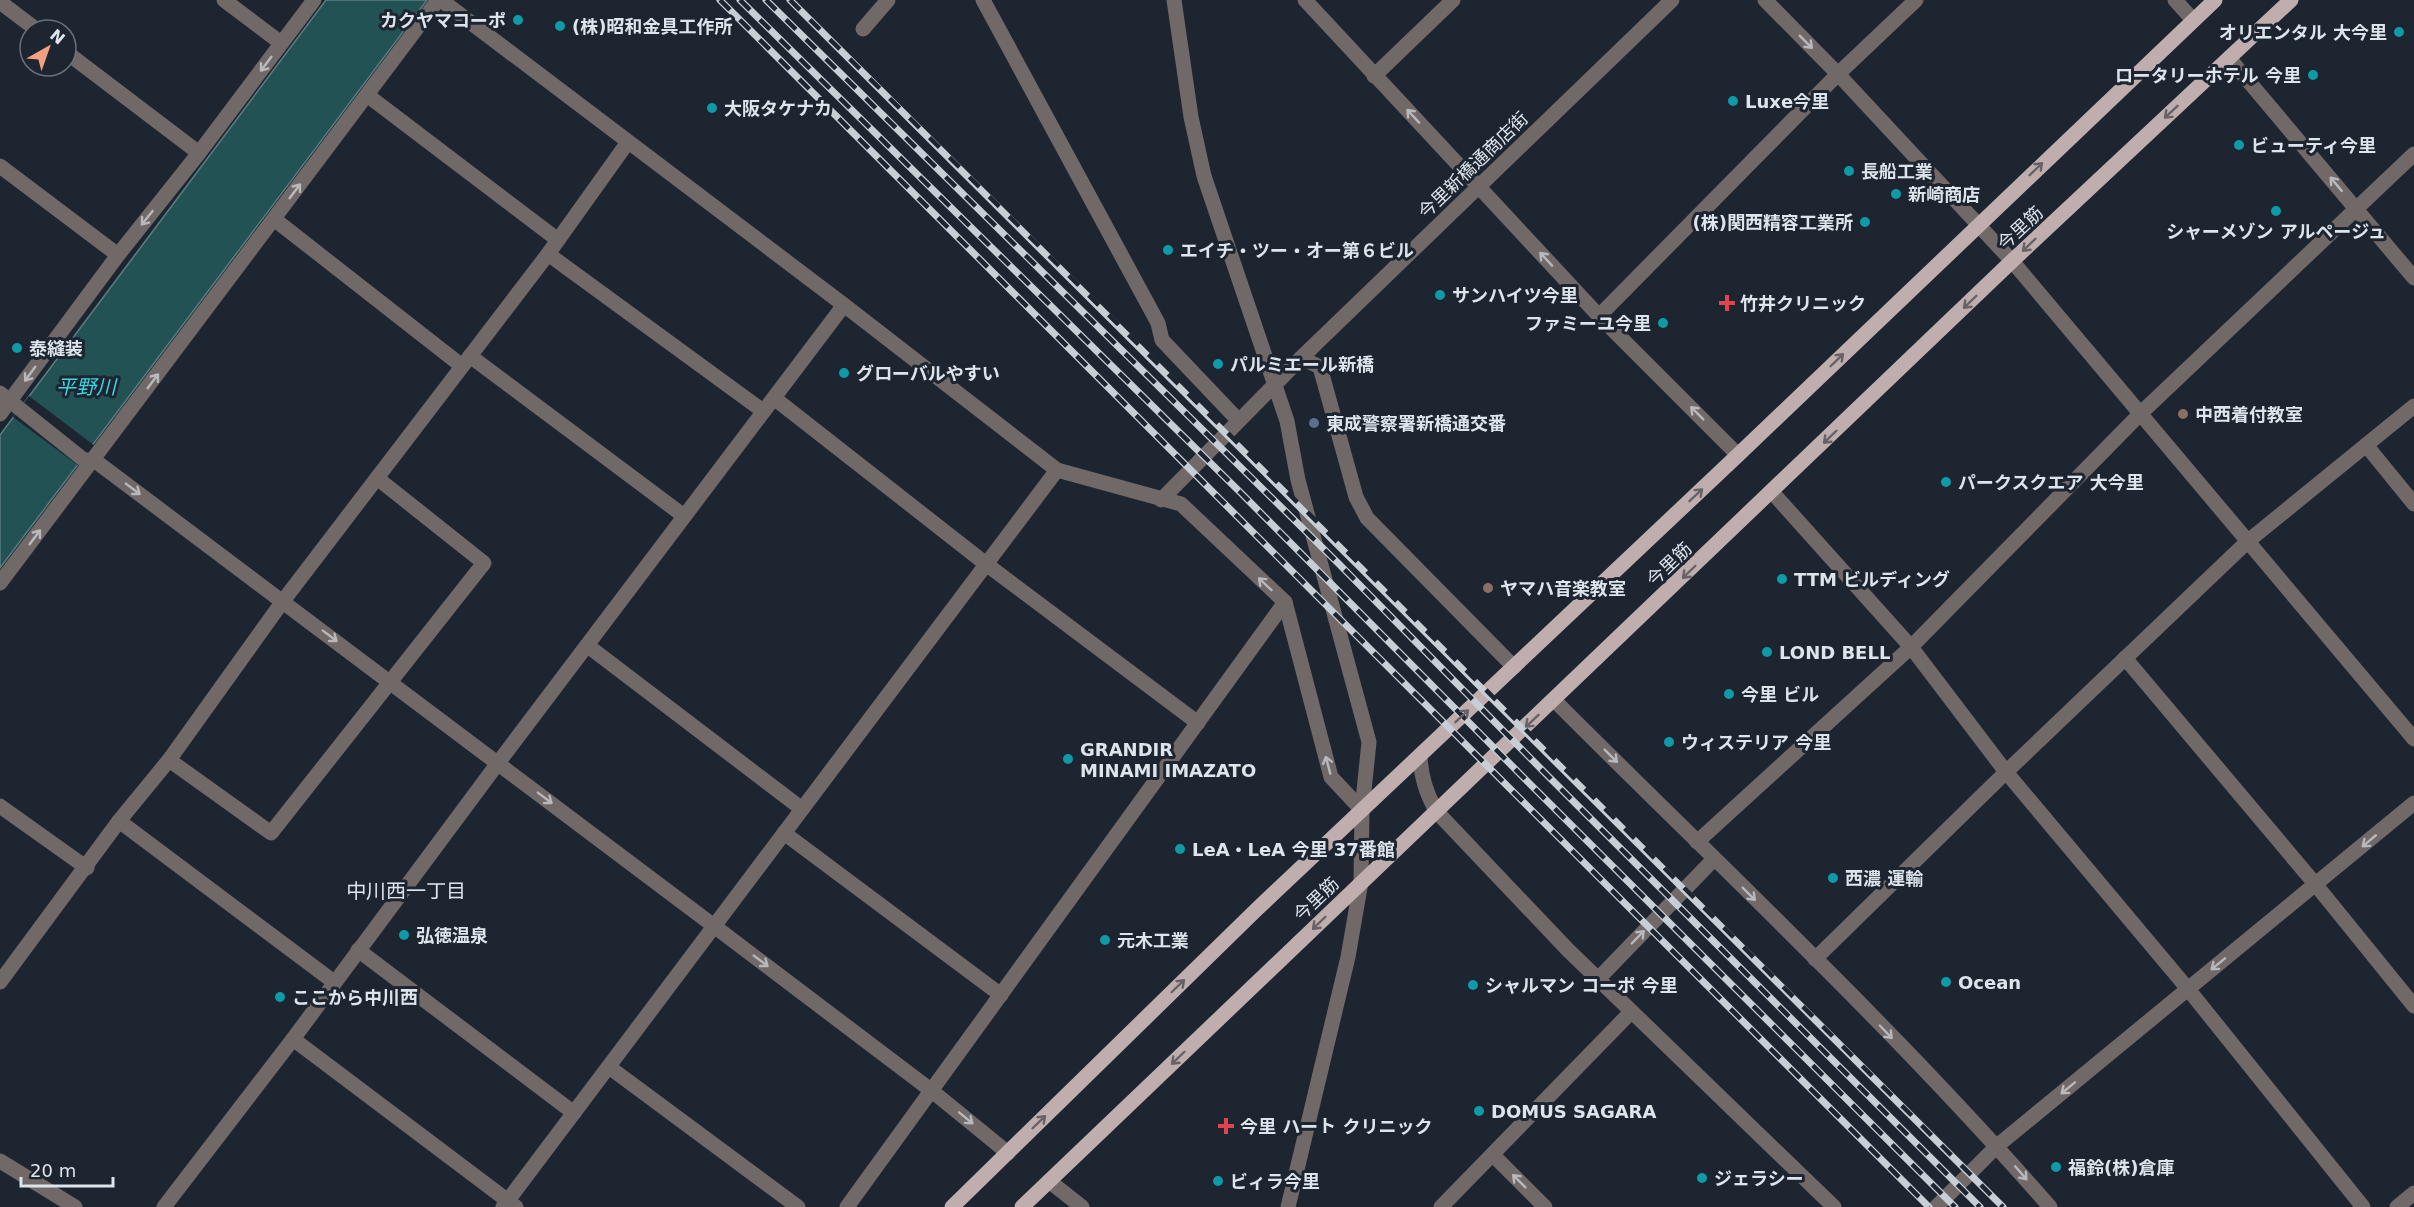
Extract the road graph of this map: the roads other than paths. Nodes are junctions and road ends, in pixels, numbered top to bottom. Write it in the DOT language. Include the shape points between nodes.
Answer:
graph roads {
  1 [pos="224,0"];
  2 [pos="314,0"];
  3 [pos="439,0"];
  4 [pos="888,0"];
  5 [pos="983,0"];
  6 [pos="1174,0"];
  7 [pos="1305,0"];
  8 [pos="1453,0"];
  9 [pos="1672,0"];
  10 [pos="1765,0"];
  11 [pos="1916,0"];
  12 [pos="2175,0"];
  13 [pos="2214,0"];
  14 [pos="2291,0"];
  15 [pos="0,2"];
  16 [pos="21,18"];
  17 [pos="2193,20"];
  18 [pos="863,29"];
  19 [pos="281,43"];
  20 [pos="2229,57"];
  21 [pos="78,61"];
  22 [pos="1838,74"];
  23 [pos="1374,76"];
  24 [pos="367,95"];
  25 [pos="628,142"];
  26 [pos="199,153"];
  27 [pos="2414,154"];
  28 [pos="0,166"];
  29 [pos="1479,186"];
  30 [pos="2356,208"];
  31 [pos="274,219"];
  32 [pos="1979,224"];
  33 [pos="558,240"];
  34 [pos="548,254"];
  35 [pos="118,255"];
  36 [pos="2012,261"];
  37 [pos="2414,278"];
  38 [pos="844,305"];
  39 [pos="1599,316"];
  40 [pos="1301,358"];
  41 [pos="466,361"];
  42 [pos="1274,385"];
  43 [pos="774,398"];
  44 [pos="10,401"];
  45 [pos="2414,406"];
  46 [pos="763,411"];
  47 [pos="2141,413"];
  48 [pos="0,414"];
  49 [pos="1238,420"];
  50 [pos="2366,445"];
  51 [pos="1738,455"];
  52 [pos="89,460"];
  53 [pos="1057,470"];
  54 [pos="377,478"];
  55 [pos="1772,492"];
  56 [pos="1161,500"];
  57 [pos="2414,504"];
  58 [pos="684,516"];
  59 [pos="2247,542"];
  60 [pos="986,564"];
  61 [pos="0,583"];
  62 [pos="283,601"];
  63 [pos="1285,602"];
  64 [pos="588,646"];
  65 [pos="1911,647"];
  66 [pos="2125,658"];
  67 [pos="1515,667"];
  68 [pos="390,681"];
  69 [pos="1554,700"];
  70 [pos="1198,723"];
  71 [pos="2414,739"];
  72 [pos="1420,756"];
  73 [pos="169,760"];
  74 [pos="498,763"];
  75 [pos="2006,772"];
  76 [pos="2414,803"];
  77 [pos="0,806"];
  78 [pos="802,809"];
  79 [pos="1362,810"];
  80 [pos="1436,811"];
  81 [pos="119,821"];
  82 [pos="784,833"];
  83 [pos="1697,842"];
  84 [pos="1714,859"];
  85 [pos="87,868"];
  86 [pos="1361,882"];
  87 [pos="2316,885"];
  88 [pos="714,926"];
  89 [pos="358,950"];
  90 [pos="1815,959"];
  91 [pos="3,971"];
  92 [pos="1598,979"];
  93 [pos="334,982"];
  94 [pos="2188,989"];
  95 [pos="1001,995"];
  96 [pos="2414,1006"];
  97 [pos="1631,1012"];
  98 [pos="293,1039"];
  99 [pos="609,1066"];
  100 [pos="932,1091"];
  101 [pos="574,1113"];
  102 [pos="1997,1146"];
  103 [pos="1008,1152"];
  104 [pos="1493,1155"];
  105 [pos="0,1161"];
  106 [pos="1049,1181"];
  107 [pos="2414,1192"];
  108 [pos="509,1205"];
  109 [pos="75,1207"];
  110 [pos="164,1207"];
  111 [pos="798,1207"];
  112 [pos="847,1207"];
  113 [pos="952,1207"];
  114 [pos="1022,1207"];
  115 [pos="1082,1207"];
  116 [pos="1288,1207"];
  117 [pos="1441,1207"];
  118 [pos="1545,1207"];
  119 [pos="1834,1207"];
  120 [pos="1936,1207"];
  121 [pos="2050,1207"];
  122 [pos="2362,1207"];
  123 [pos="2397,1207"];
  1 -- 19 [label="street"];
  2 -- 19 [label="street"];
  3 -- 24 [label="street"];
  3 -- 25 [label="street"];
  4 -- 18 [label="street"];
  5 -- 49 [label="street" via="1158,323 1162,340"];
  6 -- 42 [label="street" via="1204,176"];
  7 -- 23 [label="street"];
  8 -- 23 [label="street"];
  9 -- 29 [label="street, 今里新橋通商店街"];
  10 -- 22 [label="street, one-way"];
  11 -- 22 [label="street"];
  12 -- 17 [label="street"];
  13 -- 17 [label="main road, 今里筋"];
  14 -- 20 [label="main road, 今里筋"];
  15 -- 16 [label="street"];
  32 -- 17 [label="main road, 今里筋, one-way"];
  19 -- 26 [label="street, one-way"];
  30 -- 20 [label="street, one-way"];
  20 -- 36 [label="main road, 今里筋, one-way"];
  21 -- 26 [label="street"];
  22 -- 32 [label="street"];
  22 -- 39 [label="street"];
  29 -- 23 [label="street, one-way"];
  31 -- 24 [label="street, one-way"];
  24 -- 33 [label="street"];
  25 -- 33 [label="street"];
  25 -- 38 [label="street"];
  26 -- 35 [label="street, one-way"];
  27 -- 30 [label="street"];
  28 -- 35 [label="street"];
  39 -- 29 [label="street, one-way"];
  29 -- 40 [label="street, 今里新橋通商店街"];
  30 -- 37 [label="street"];
  30 -- 47 [label="street"];
  31 -- 41 [label="street"];
  52 -- 31 [label="street, one-way"];
  32 -- 36 [label="street"];
  51 -- 32 [label="main road, 今里筋, one-way"];
  33 -- 34 [label="street"];
  34 -- 41 [label="street"];
  34 -- 46 [label="street"];
  35 -- 44 [label="street, one-way"];
  36 -- 47 [label="street"];
  36 -- 55 [label="main road, 今里筋, one-way"];
  38 -- 43 [label="street"];
  38 -- 53 [label="street"];
  51 -- 39 [label="street, one-way"];
  40 -- 42 [label="street, 今里新橋通商店街"];
  40 -- 67 [label="street" via="1320,367 1356,497 1366,518"];
  41 -- 54 [label="street"];
  41 -- 58 [label="street"];
  42 -- 49 [label="street, 今里新橋通商店街"];
  42 -- 79 [label="street" via="1287,421 1298,480 1369,742"];
  43 -- 46 [label="street"];
  43 -- 60 [label="street"];
  44 -- 48 [label="street"];
  44 -- 52 [label="street"];
  45 -- 50 [label="street"];
  46 -- 58 [label="street"];
  47 -- 59 [label="street"];
  47 -- 65 [label="street"];
  49 -- 56 [label="street, 今里新橋通商店街"];
  50 -- 57 [label="street"];
  50 -- 59 [label="street"];
  67 -- 51 [label="main road, 今里筋, one-way"];
  61 -- 52 [label="street, one-way"];
  52 -- 62 [label="street, one-way"];
  53 -- 56 [label="street"];
  53 -- 60 [label="street"];
  54 -- 62 [label="street"];
  54 -- 68 [label="street" via="484,563"];
  55 -- 65 [label="street"];
  55 -- 69 [label="main road, 今里筋, one-way"];
  63 -- 56 [label="street, one-way" via="1181,504"];
  58 -- 64 [label="street"];
  59 -- 66 [label="street"];
  59 -- 71 [label="street"];
  60 -- 70 [label="street"];
  60 -- 78 [label="street"];
  62 -- 68 [label="street, one-way"];
  62 -- 73 [label="street"];
  63 -- 70 [label="street"];
  79 -- 63 [label="street, one-way" via="1331,777"];
  64 -- 74 [label="street"];
  64 -- 78 [label="street"];
  65 -- 75 [label="street"];
  65 -- 83 [label="street"];
  66 -- 75 [label="street"];
  66 -- 87 [label="street"];
  72 -- 67 [label="main road, 今里筋, one-way"];
  68 -- 73 [label="street" via="271,833"];
  68 -- 74 [label="street"];
  69 -- 80 [label="main road, 今里筋, one-way"];
  69 -- 83 [label="street, one-way"];
  70 -- 95 [label="street"];
  72 -- 79 [label="main road, 今里筋"];
  72 -- 80 [label="street" via="1421,776"];
  73 -- 81 [label="street"];
  74 -- 88 [label="street, one-way"];
  74 -- 89 [label="street"];
  75 -- 90 [label="street"];
  75 -- 94 [label="street"];
  76 -- 87 [label="street, one-way"];
  77 -- 85 [label="street"];
  78 -- 82 [label="street"];
  79 -- 86 [label="street"];
  103 -- 79 [label="main road, 今里筋, one-way"];
  80 -- 86 [label="main road, 今里筋"];
  80 -- 92 [label="street"];
  81 -- 85 [label="street"];
  81 -- 93 [label="street"];
  82 -- 88 [label="street"];
  82 -- 95 [label="street"];
  83 -- 84 [label="street"];
  84 -- 90 [label="street, one-way"];
  92 -- 84 [label="street, one-way"];
  85 -- 91 [label="street"];
  86 -- 106 [label="main road, 今里筋, one-way"];
  86 -- 116 [label="street" via="1348,957"];
  87 -- 94 [label="street, one-way"];
  87 -- 96 [label="street"];
  88 -- 99 [label="street"];
  88 -- 100 [label="street, one-way"];
  89 -- 93 [label="street"];
  89 -- 101 [label="street"];
  90 -- 102 [label="street, one-way"];
  92 -- 97 [label="street"];
  93 -- 98 [label="street"];
  94 -- 102 [label="street, one-way"];
  94 -- 122 [label="street"];
  95 -- 100 [label="street"];
  97 -- 104 [label="street"];
  97 -- 119 [label="street"];
  98 -- 108 [label="street"];
  98 -- 110 [label="street"];
  99 -- 101 [label="street"];
  99 -- 111 [label="street"];
  100 -- 103 [label="street, one-way"];
  100 -- 112 [label="street"];
  101 -- 108 [label="street"];
  102 -- 120 [label="street"];
  102 -- 121 [label="street, one-way"];
  103 -- 113 [label="main road, 今里筋"];
  104 -- 117 [label="street"];
  118 -- 104 [label="street, one-way"];
  105 -- 109 [label="street"];
  106 -- 114 [label="main road, 今里筋"];
  106 -- 115 [label="street"];
  107 -- 123 [label="street"];
}
